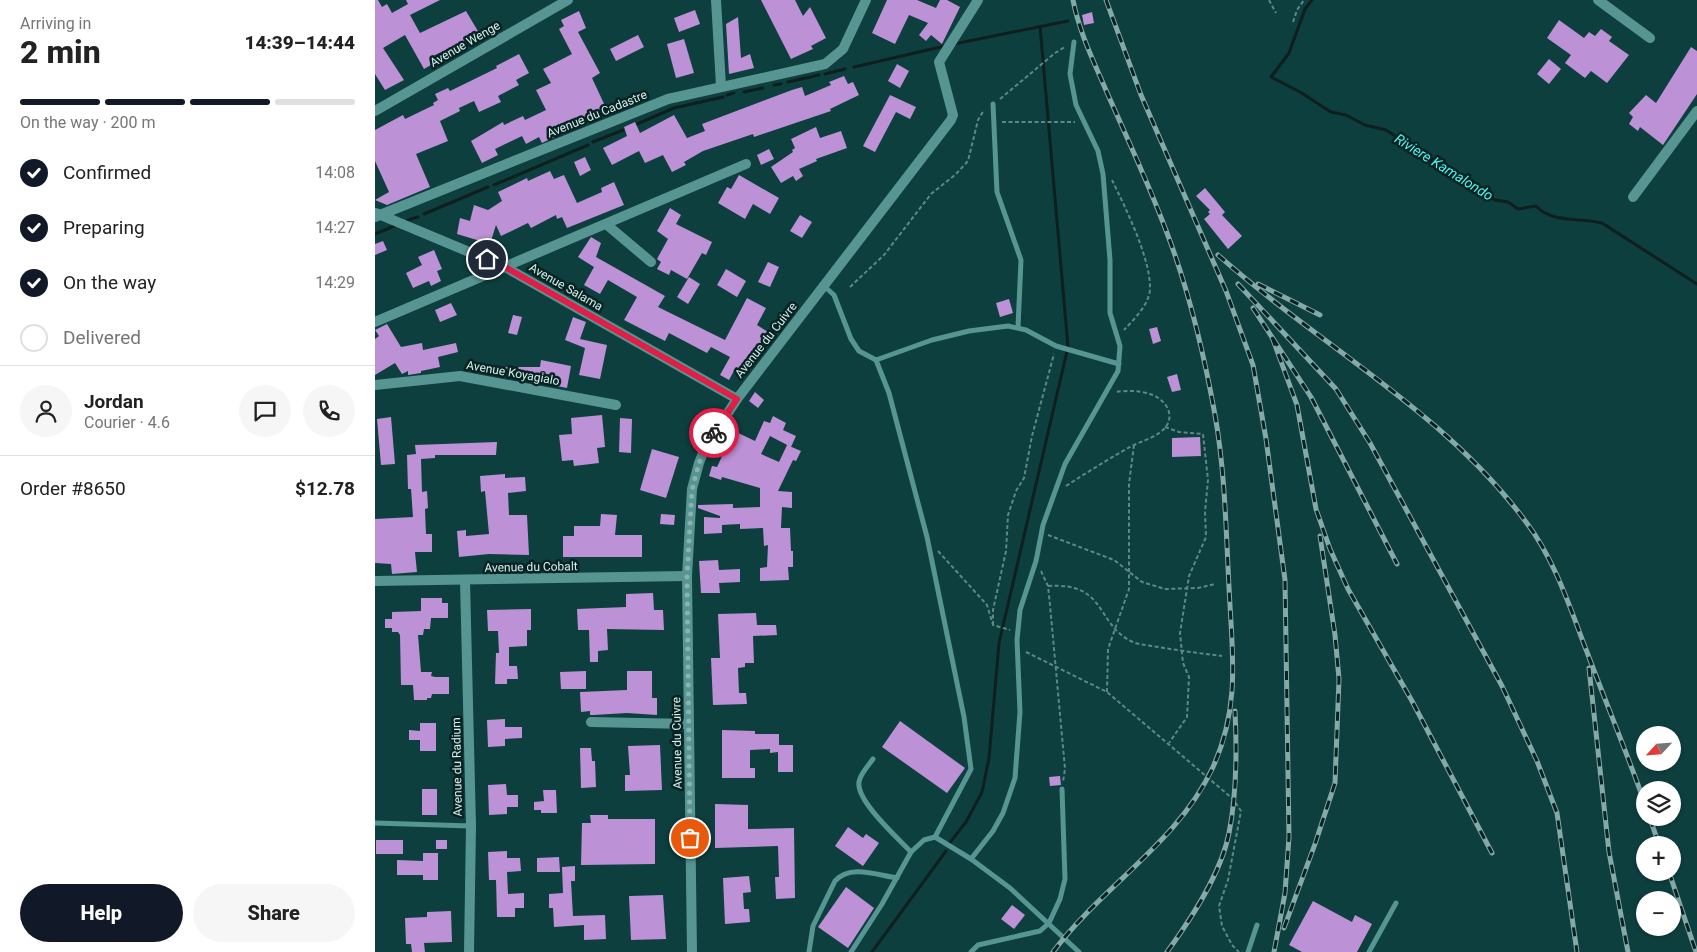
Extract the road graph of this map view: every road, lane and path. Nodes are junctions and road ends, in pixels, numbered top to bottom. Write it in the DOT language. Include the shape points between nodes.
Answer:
graph roads {
  1 [pos="568,0"];
  2 [pos="716,0"];
  3 [pos="866,0"];
  4 [pos="978,0"];
  5 [pos="1269,0"];
  6 [pos="1304,0"];
  7 [pos="1598,0"];
  8 [pos="1276,13"];
  9 [pos="1293,22"];
  10 [pos="1650,38"];
  11 [pos="1074,42"];
  12 [pos="721,86"];
  13 [pos="993,104"];
  14 [pos="375,111"];
  15 [pos="1697,111"];
  16 [pos="992,122"];
  17 [pos="1082,122"];
  18 [pos="746,164"];
  19 [pos="1110,175"];
  20 [pos="1633,197"];
  21 [pos="377,215"];
  22 [pos="606,224"];
  23 [pos="651,262"];
  24 [pos="505,267"];
  25 [pos="824,286"];
  26 [pos="850,287"];
  27 [pos="375,322"];
  28 [pos="1018,327"];
  29 [pos="1056,346"];
  30 [pos="1120,346"];
  31 [pos="876,360"];
  32 [pos="1119,364"];
  33 [pos="375,385"];
  34 [pos="1104,395"];
  35 [pos="737,399"];
  36 [pos="615,406"];
  37 [pos="1165,427"];
  38 [pos="1134,445"];
  39 [pos="1053,497"];
  40 [pos="1041,533"];
  41 [pos="927,537"];
  42 [pos="1036,561"];
  43 [pos="1130,574"];
  44 [pos="687,576"];
  45 [pos="375,581"];
  46 [pos="465,581"];
  47 [pos="1215,584"];
  48 [pos="1048,586"];
  49 [pos="1187,589"];
  50 [pos="993,625"];
  51 [pos="1116,628"];
  52 [pos="1018,632"];
  53 [pos="1017,647"];
  54 [pos="1182,651"];
  55 [pos="1222,656"];
  56 [pos="1056,668"];
  57 [pos="1107,692"];
  58 [pos="591,722"];
  59 [pos="689,724"];
  60 [pos="1169,743"];
  61 [pos="873,759"];
  62 [pos="1063,789"];
  63 [pos="375,823"];
  64 [pos="471,826"];
  65 [pos="935,837"];
  66 [pos="911,852"];
  67 [pos="971,859"];
  68 [pos="897,878"];
  69 [pos="1395,903"];
  70 [pos="1049,923"];
  71 [pos="1257,925"];
  72 [pos="469,952"];
  73 [pos="692,952"];
  74 [pos="809,952"];
  75 [pos="851,952"];
  76 [pos="971,952"];
  77 [pos="1079,952"];
  78 [pos="1239,952"];
  79 [pos="1248,952"];
  80 [pos="1369,952"];
  1 -- 14 [label="street, Avenue Wenge"];
  2 -- 12 [label="street"];
  3 -- 12 [label="street, Avenue du Cadastre" via="846,44 836,57 820,66"];
  4 -- 25 [label="street, Avenue du Cuivre" via="939,65 953,115 951,120"];
  5 -- 8 [label="path"];
  6 -- 9 [label="path"];
  7 -- 10 [label="street"];
  11 -- 13 [label="path" via="1055,52"];
  11 -- 17 [label="lane" via="1070,74"];
  12 -- 21 [label="street, Avenue du Cadastre" via="668,98"];
  13 -- 16 [label="lane"];
  13 -- 26 [label="path" via="986,107 978,120 968,161 931,194 883,255"];
  15 -- 20 [label="street"];
  16 -- 17 [label="path"];
  16 -- 28 [label="lane" via="997,192 1021,260"];
  17 -- 30 [label="lane" via="1098,151 1103,174 1110,260 1110,313"];
  18 -- 22 [label="street"];
  19 -- 30 [label="path" via="1143,255 1151,290 1139,314 1124,329"];
  21 -- 24 [label="street, Avenue Salama"];
  22 -- 23 [label="street"];
  22 -- 24 [label="street"];
  24 -- 27 [label="street"];
  24 -- 35 [label="street, Avenue Salama"];
  25 -- 31 [label="lane" via="834,295 859,350"];
  25 -- 35 [label="street, Avenue du Cuivre"];
  28 -- 29 [label="lane"];
  28 -- 31 [label="lane" via="969,331"];
  29 -- 32 [label="lane"];
  29 -- 50 [label="path" via="1024,478 1008,515 1006,552 993,610"];
  30 -- 32 [label="lane"];
  31 -- 41 [label="lane" via="889,393"];
  32 -- 34 [label="lane"];
  33 -- 36 [label="street, Avenue Koyagialo" via="460,376"];
  34 -- 37 [label="path" via="1130,391 1155,396 1168,408 1169,420"];
  34 -- 39 [label="lane" via="1065,464"];
  35 -- 44 [label="street, Avenue du Cuivre" via="712,436 694,476"];
  37 -- 38 [label="path"];
  37 -- 49 [label="path" via="1203,434 1208,480 1207,537 1189,576"];
  38 -- 39 [label="path" via="1059,490"];
  38 -- 43 [label="path" via="1129,484"];
  39 -- 40 [label="lane"];
  40 -- 42 [label="lane"];
  40 -- 43 [label="path" via="1114,560"];
  41 -- 50 [label="path" via="987,605"];
  41 -- 65 [label="lane" via="964,717 971,769"];
  42 -- 48 [label="path"];
  42 -- 52 [label="lane" via="1020,610"];
  43 -- 49 [label="path" via="1142,582 1165,589"];
  43 -- 51 [label="path" via="1127,596"];
  44 -- 46 [label="street, Avenue du Cobalt"];
  44 -- 59 [label="street, Avenue du Cuivre"];
  45 -- 46 [label="street, Avenue du Cobalt"];
  46 -- 64 [label="street, Avenue du Radium"];
  47 -- 49 [label="path"];
  48 -- 51 [label="path" via="1064,585 1086,592"];
  48 -- 56 [label="path"];
  49 -- 54 [label="path" via="1180,633"];
  50 -- 52 [label="path"];
  51 -- 54 [label="path" via="1133,642"];
  51 -- 57 [label="path" via="1107,649"];
  52 -- 53 [label="lane"];
  53 -- 56 [label="path"];
  53 -- 67 [label="lane" via="1020,712 1015,778 1003,813"];
  54 -- 55 [label="path"];
  54 -- 60 [label="path" via="1189,677 1187,717"];
  56 -- 57 [label="path"];
  56 -- 62 [label="path" via="1065,769"];
  57 -- 60 [label="path"];
  58 -- 59 [label="street"];
  59 -- 73 [label="street, Avenue du Cuivre"];
  60 -- 78 [label="path" via="1233,799 1241,811 1228,880 1219,906 1221,926"];
  61 -- 66 [label="lane" via="861,776 861,791 868,806"];
  62 -- 70 [label="lane" via="1065,879"];
  63 -- 64 [label="lane"];
  64 -- 72 [label="street, Avenue du Radium"];
  65 -- 66 [label="lane" via="924,840"];
  65 -- 67 [label="lane"];
  66 -- 68 [label="lane"];
  67 -- 70 [label="lane"];
  68 -- 74 [label="lane" via="853,871 840,876 813,926"];
  68 -- 75 [label="lane"];
  69 -- 80 [label="lane"];
  70 -- 76 [label="lane" via="1040,931 981,943"];
  70 -- 77 [label="lane"];
  71 -- 79 [label="lane"];
}
